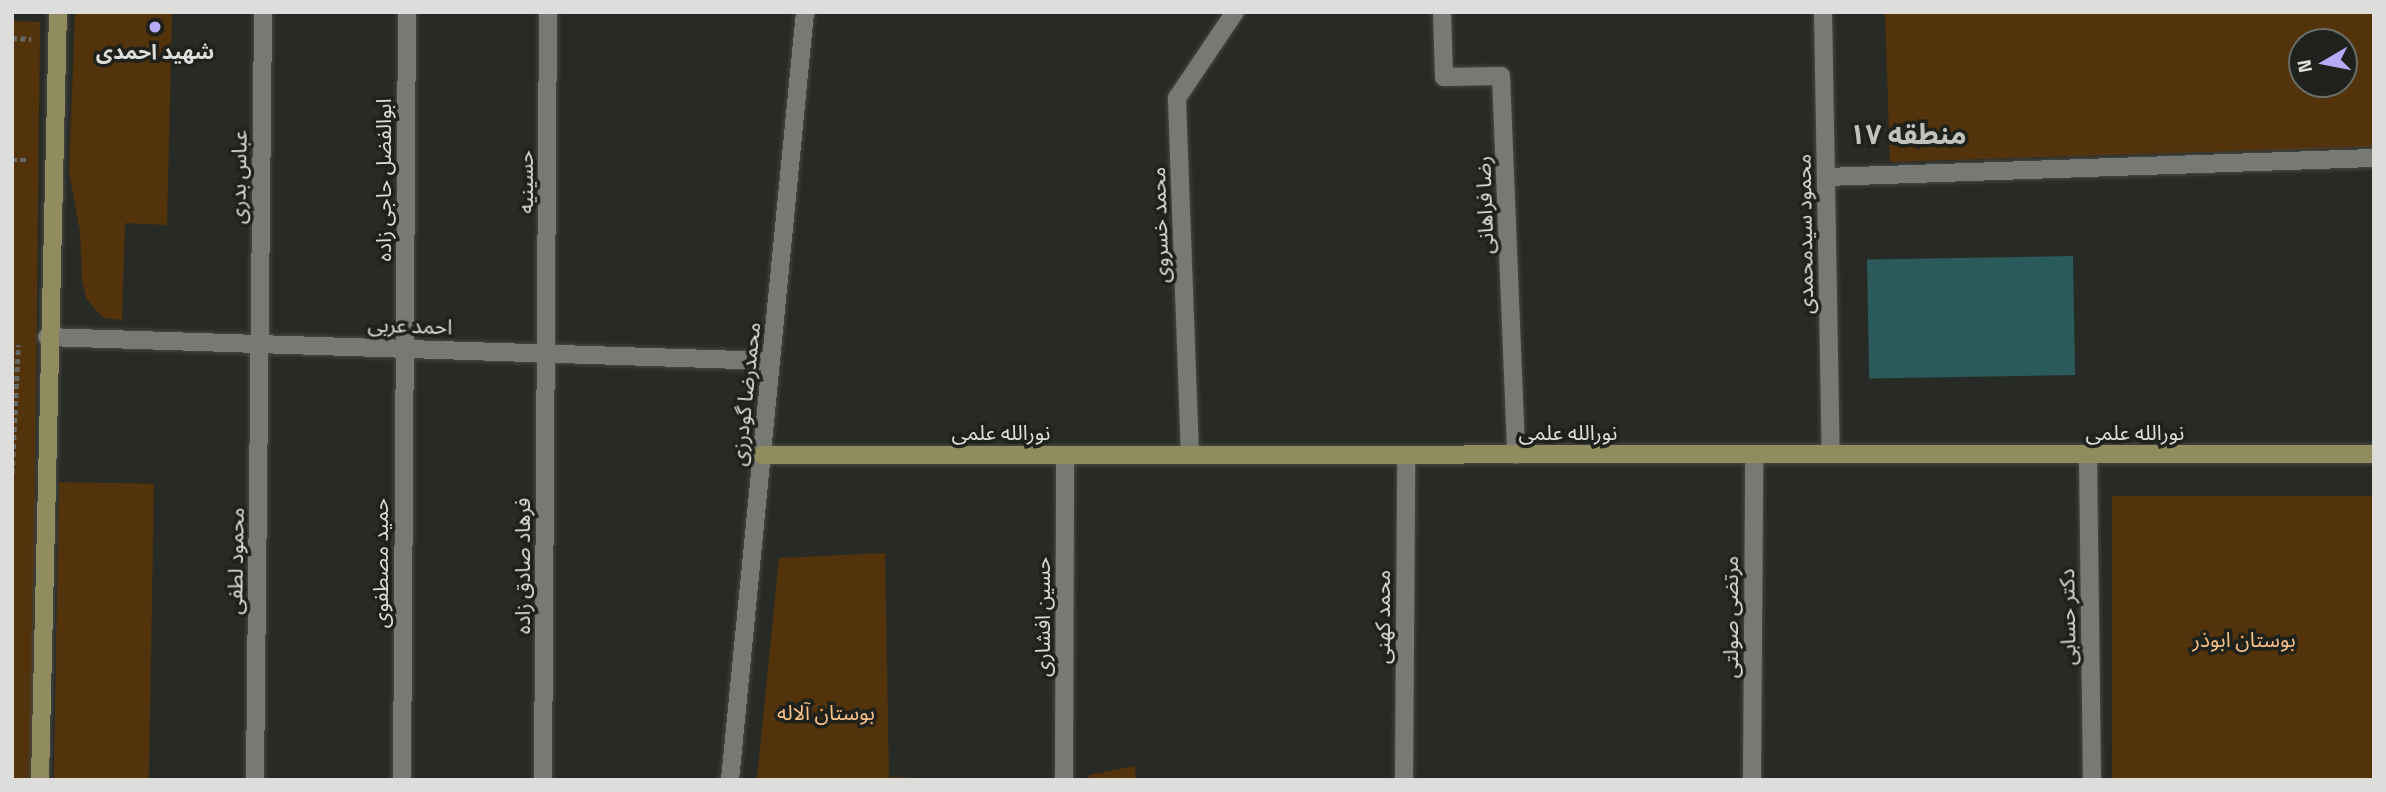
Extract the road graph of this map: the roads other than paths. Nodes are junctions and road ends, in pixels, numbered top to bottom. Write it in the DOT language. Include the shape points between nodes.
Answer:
graph roads {
  1 [pos="58,12"];
  2 [pos="263,12"];
  3 [pos="407,12"];
  4 [pos="548,12"];
  5 [pos="805,12"];
  6 [pos="1235,12"];
  7 [pos="1443,12"];
  8 [pos="1823,12"];
  9 [pos="2374,158"];
  10 [pos="1826,177"];
  11 [pos="47,337"];
  12 [pos="259,342"];
  13 [pos="404,347"];
  14 [pos="546,353"];
  15 [pos="771,361"];
  16 [pos="1754,454"];
  17 [pos="1831,454"];
  18 [pos="2088,454"];
  19 [pos="2374,454"];
  20 [pos="762,455"];
  21 [pos="1065,455"];
  22 [pos="1190,455"];
  23 [pos="1406,455"];
  24 [pos="1516,455"];
  25 [pos="40,780"];
  26 [pos="255,780"];
  27 [pos="402,780"];
  28 [pos="543,780"];
  29 [pos="730,780"];
  30 [pos="1064,780"];
  31 [pos="1404,780"];
  32 [pos="1752,780"];
  33 [pos="2092,780"];
  1 -- 11 [label="street"];
  2 -- 12 [label="street, عباس بدری"];
  3 -- 13 [label="street, ابوالفضل حاجی زاده"];
  4 -- 14 [label="street, حسینیه"];
  5 -- 15 [label="street, محمدرضا گودرزی"];
  6 -- 22 [label="street, محمد خسروی" via="1177,98"];
  7 -- 24 [label="street, رضا فراهانی" via="1444,77 1502,76"];
  8 -- 10 [label="street, محمود سیدمحمدی"];
  9 -- 10 [label="street"];
  10 -- 17 [label="street, محمود سیدمحمدی"];
  11 -- 12 [label="street, احمد عربی"];
  11 -- 25 [label="street" via="48,560"];
  12 -- 13 [label="street, احمد عربی"];
  12 -- 26 [label="street, محمود لطفی"];
  13 -- 14 [label="street, احمد عربی"];
  13 -- 27 [label="street, حمید مصطفوی"];
  14 -- 15 [label="street, احمد عربی"];
  14 -- 28 [label="street, فرهاد صادق زاده"];
  15 -- 20 [label="street, محمدرضا گودرزی"];
  16 -- 17 [label="street, نورالله علمی"];
  16 -- 24 [label="street, نورالله علمی"];
  16 -- 32 [label="street, مرتضی صولتی"];
  17 -- 18 [label="street, نورالله علمی"];
  18 -- 19 [label="street, نورالله علمی"];
  18 -- 33 [label="street, دکتر حسابی"];
  20 -- 21 [label="street, نورالله علمی"];
  20 -- 29 [label="street, محمدرضا گودرزی"];
  21 -- 22 [label="street, نورالله علمی"];
  21 -- 30 [label="street, حسین افشاری"];
  22 -- 23 [label="street, نورالله علمی"];
  23 -- 24 [label="street, نورالله علمی"];
  23 -- 31 [label="street, محمد کهنی"];
}
